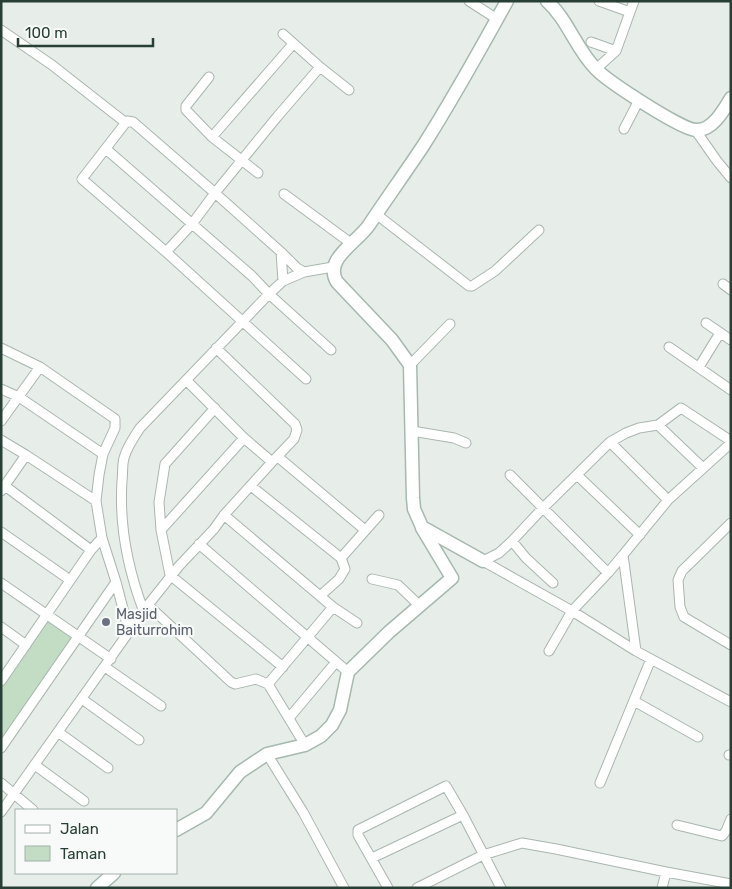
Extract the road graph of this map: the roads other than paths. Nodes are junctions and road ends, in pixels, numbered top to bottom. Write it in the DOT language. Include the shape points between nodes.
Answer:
graph roads {
  1 [pos="469,1"];
  2 [pos="507,1"];
  3 [pos="546,1"];
  4 [pos="599,1"];
  5 [pos="634,1"];
  6 [pos="630,12"];
  7 [pos="497,19"];
  8 [pos="1,30"];
  9 [pos="283,34"];
  10 [pos="591,42"];
  11 [pos="293,44"];
  12 [pos="616,51"];
  13 [pos="320,67"];
  14 [pos="596,69"];
  15 [pos="209,76"];
  16 [pos="349,90"];
  17 [pos="731,98"];
  18 [pos="639,100"];
  19 [pos="126,123"];
  20 [pos="624,130"];
  21 [pos="696,131"];
  22 [pos="212,137"];
  23 [pos="106,149"];
  24 [pos="242,160"];
  25 [pos="258,173"];
  26 [pos="731,178"];
  27 [pos="215,193"];
  28 [pos="284,194"];
  29 [pos="376,214"];
  30 [pos="192,224"];
  31 [pos="539,230"];
  32 [pos="352,244"];
  33 [pos="166,252"];
  34 [pos="281,252"];
  35 [pos="333,267"];
  36 [pos="304,272"];
  37 [pos="283,281"];
  38 [pos="269,294"];
  39 [pos="244,321"];
  40 [pos="706,323"];
  41 [pos="450,324"];
  42 [pos="731,328"];
  43 [pos="725,336"];
  44 [pos="1,348"];
  45 [pos="216,348"];
  46 [pos="669,348"];
  47 [pos="331,350"];
  48 [pos="410,365"];
  49 [pos="40,367"];
  50 [pos="699,367"];
  51 [pos="306,380"];
  52 [pos="187,381"];
  53 [pos="1,389"];
  54 [pos="731,390"];
  55 [pos="19,397"];
  56 [pos="215,408"];
  57 [pos="1,421"];
  58 [pos="658,426"];
  59 [pos="412,431"];
  60 [pos="244,438"];
  61 [pos="1,440"];
  62 [pos="610,442"];
  63 [pos="731,442"];
  64 [pos="466,443"];
  65 [pos="103,454"];
  66 [pos="26,455"];
  67 [pos="275,459"];
  68 [pos="703,468"];
  69 [pos="510,475"];
  70 [pos="577,475"];
  71 [pos="251,486"];
  72 [pos="3,489"];
  73 [pos="668,500"];
  74 [pos="96,501"];
  75 [pos="542,508"];
  76 [pos="224,515"];
  77 [pos="379,515"];
  78 [pos="731,523"];
  79 [pos="422,528"];
  80 [pos="160,530"];
  81 [pos="365,530"];
  82 [pos="1,532"];
  83 [pos="640,535"];
  84 [pos="102,538"];
  85 [pos="512,542"];
  86 [pos="199,544"];
  87 [pos="91,550"];
  88 [pos="623,555"];
  89 [pos="341,558"];
  90 [pos="483,561"];
  91 [pos="608,573"];
  92 [pos="170,575"];
  93 [pos="372,579"];
  94 [pos="70,580"];
  95 [pos="116,582"];
  96 [pos="1,583"];
  97 [pos="553,583"];
  98 [pos="320,596"];
  99 [pos="420,606"];
  100 [pos="333,607"];
  101 [pos="144,611"];
  102 [pos="572,611"];
  103 [pos="48,615"];
  104 [pos="357,623"];
  105 [pos="1,627"];
  106 [pos="130,630"];
  107 [pos="79,636"];
  108 [pos="307,636"];
  109 [pos="26,645"];
  110 [pos="731,645"];
  111 [pos="549,651"];
  112 [pos="636,651"];
  113 [pos="111,659"];
  114 [pos="651,659"];
  115 [pos="336,662"];
  116 [pos="105,667"];
  117 [pos="283,668"];
  118 [pos="348,672"];
  119 [pos="2,677"];
  120 [pos="268,684"];
  121 [pos="82,699"];
  122 [pos="730,700"];
  123 [pos="634,701"];
  124 [pos="161,706"];
  125 [pos="289,718"];
  126 [pos="58,732"];
  127 [pos="698,737"];
  128 [pos="140,740"];
  129 [pos="305,745"];
  130 [pos="1,748"];
  131 [pos="262,758"];
  132 [pos="35,765"];
  133 [pos="108,768"];
  134 [pos="1,783"];
  135 [pos="600,783"];
  136 [pos="13,794"];
  137 [pos="84,801"];
  138 [pos="32,809"];
  139 [pos="1,812"];
  140 [pos="463,814"];
  141 [pos="731,819"];
  142 [pos="678,825"];
  143 [pos="178,829"];
  144 [pos="483,855"];
  145 [pos="372,858"];
  146 [pos="666,872"];
  147 [pos="113,874"];
  148 [pos="731,884"];
  149 [pos="97,888"];
  150 [pos="344,888"];
  151 [pos="388,888"];
  152 [pos="417,888"];
  153 [pos="501,888"];
  154 [pos="662,888"];
  1 -- 7 [label="street"];
  2 -- 7 [label="street"];
  3 -- 14 [label="street" via="564,21"];
  4 -- 6 [label="street"];
  5 -- 6 [label="street"];
  6 -- 12 [label="street"];
  7 -- 29 [label="street" via="423,146"];
  8 -- 19 [label="street"];
  9 -- 11 [label="street"];
  10 -- 12 [label="street"];
  11 -- 13 [label="street"];
  11 -- 22 [label="street"];
  12 -- 14 [label="street"];
  13 -- 16 [label="street"];
  13 -- 24 [label="street"];
  14 -- 18 [label="street"];
  15 -- 22 [label="street" via="185,108"];
  17 -- 21 [label="street" via="715,121"];
  18 -- 20 [label="street"];
  18 -- 21 [label="street"];
  19 -- 23 [label="street"];
  19 -- 27 [label="street" via="133,122"];
  21 -- 26 [label="street"];
  22 -- 24 [label="street"];
  23 -- 30 [label="street"];
  23 -- 33 [label="street" via="82,176 83,181"];
  24 -- 25 [label="street"];
  24 -- 27 [label="street"];
  27 -- 30 [label="street"];
  27 -- 34 [label="street"];
  28 -- 32 [label="street"];
  29 -- 31 [label="street" via="469,286 495,271"];
  29 -- 32 [label="street"];
  30 -- 33 [label="street"];
  30 -- 38 [label="street"];
  32 -- 35 [label="street"];
  33 -- 39 [label="street"];
  34 -- 36 [label="street"];
  34 -- 37 [label="street"];
  35 -- 36 [label="street"];
  35 -- 48 [label="street" via="337,282 392,340"];
  36 -- 37 [label="street"];
  37 -- 38 [label="street"];
  38 -- 39 [label="street"];
  38 -- 47 [label="street"];
  39 -- 45 [label="street"];
  39 -- 51 [label="street"];
  40 -- 43 [label="street"];
  41 -- 48 [label="street"];
  42 -- 43 [label="street"];
  43 -- 50 [label="street"];
  44 -- 49 [label="street"];
  45 -- 52 [label="street"];
  45 -- 67 [label="street" via="296,424 294,439"];
  46 -- 50 [label="street"];
  48 -- 59 [label="street"];
  49 -- 55 [label="street"];
  49 -- 65 [label="street" via="115,419 115,428"];
  50 -- 54 [label="street"];
  52 -- 56 [label="street"];
  52 -- 101 [label="street" via="140,428 124,458 120,507 128,564"];
  53 -- 55 [label="street"];
  55 -- 57 [label="street"];
  55 -- 65 [label="street"];
  56 -- 60 [label="street"];
  56 -- 80 [label="street" via="165,464 159,502"];
  58 -- 62 [label="street" via="626,432"];
  58 -- 63 [label="street" via="673,412 683,408"];
  58 -- 68 [label="street"];
  59 -- 64 [label="street"];
  59 -- 79 [label="street" via="414,509"];
  60 -- 67 [label="street"];
  60 -- 80 [label="street"];
  61 -- 66 [label="street"];
  62 -- 70 [label="street"];
  62 -- 73 [label="street"];
  63 -- 68 [label="street"];
  65 -- 74 [label="street"];
  66 -- 72 [label="street"];
  66 -- 74 [label="street"];
  67 -- 71 [label="street"];
  67 -- 81 [label="street"];
  68 -- 73 [label="street"];
  69 -- 75 [label="street"];
  70 -- 75 [label="street"];
  70 -- 83 [label="street"];
  71 -- 76 [label="street"];
  71 -- 89 [label="street"];
  72 -- 87 [label="street"];
  73 -- 83 [label="street"];
  74 -- 84 [label="street"];
  75 -- 85 [label="street"];
  75 -- 91 [label="street"];
  76 -- 86 [label="street"];
  76 -- 98 [label="street"];
  77 -- 81 [label="street"];
  78 -- 110 [label="street" via="682,572 678,580 684,617"];
  79 -- 90 [label="street"];
  79 -- 99 [label="street" via="452,578"];
  80 -- 92 [label="street"];
  81 -- 89 [label="street"];
  82 -- 94 [label="street"];
  83 -- 88 [label="street"];
  84 -- 87 [label="street"];
  84 -- 95 [label="street"];
  85 -- 90 [label="street"];
  85 -- 97 [label="street"];
  86 -- 92 [label="street"];
  86 -- 108 [label="street"];
  87 -- 94 [label="street"];
  88 -- 91 [label="street"];
  88 -- 112 [label="street"];
  89 -- 98 [label="street" via="345,569"];
  90 -- 102 [label="street"];
  91 -- 102 [label="street"];
  92 -- 101 [label="street"];
  92 -- 117 [label="street"];
  93 -- 99 [label="street" via="398,585"];
  94 -- 103 [label="street"];
  95 -- 106 [label="street"];
  95 -- 107 [label="street"];
  96 -- 103 [label="street"];
  98 -- 100 [label="street"];
  99 -- 118 [label="street"];
  100 -- 104 [label="street"];
  100 -- 108 [label="street"];
  101 -- 106 [label="street"];
  101 -- 120 [label="street" via="231,682 256,679"];
  102 -- 111 [label="street"];
  102 -- 112 [label="street"];
  103 -- 107 [label="street"];
  103 -- 109 [label="street"];
  105 -- 109 [label="street"];
  106 -- 113 [label="street"];
  107 -- 113 [label="street"];
  107 -- 130 [label="street"];
  108 -- 115 [label="street"];
  108 -- 117 [label="street"];
  109 -- 119 [label="street"];
  112 -- 114 [label="street"];
  113 -- 116 [label="street"];
  114 -- 122 [label="street"];
  114 -- 123 [label="street"];
  115 -- 118 [label="street"];
  115 -- 125 [label="street"];
  116 -- 121 [label="street"];
  116 -- 124 [label="street"];
  117 -- 120 [label="street"];
  118 -- 129 [label="street" via="336,718 321,736"];
  120 -- 125 [label="street"];
  121 -- 126 [label="street"];
  121 -- 128 [label="street"];
  123 -- 127 [label="street"];
  123 -- 135 [label="street"];
  125 -- 129 [label="street"];
  126 -- 132 [label="street"];
  126 -- 133 [label="street"];
  129 -- 131 [label="street"];
  131 -- 143 [label="street" via="240,772 206,813"];
  131 -- 150 [label="street" via="303,812"];
  132 -- 136 [label="street"];
  132 -- 137 [label="street"];
  134 -- 136 [label="street"];
  136 -- 138 [label="street"];
  136 -- 139 [label="street"];
  140 -- 144 [label="street"];
  140 -- 145 [label="street"];
  140 -- 145 [label="street" via="447,787 442,787 359,829 358,835"];
  141 -- 142 [label="street" via="722,836"];
  144 -- 146 [label="street" via="524,844"];
  144 -- 152 [label="street"];
  144 -- 153 [label="street"];
  145 -- 151 [label="street"];
  146 -- 148 [label="street"];
  146 -- 154 [label="street"];
  147 -- 149 [label="street"];
}
